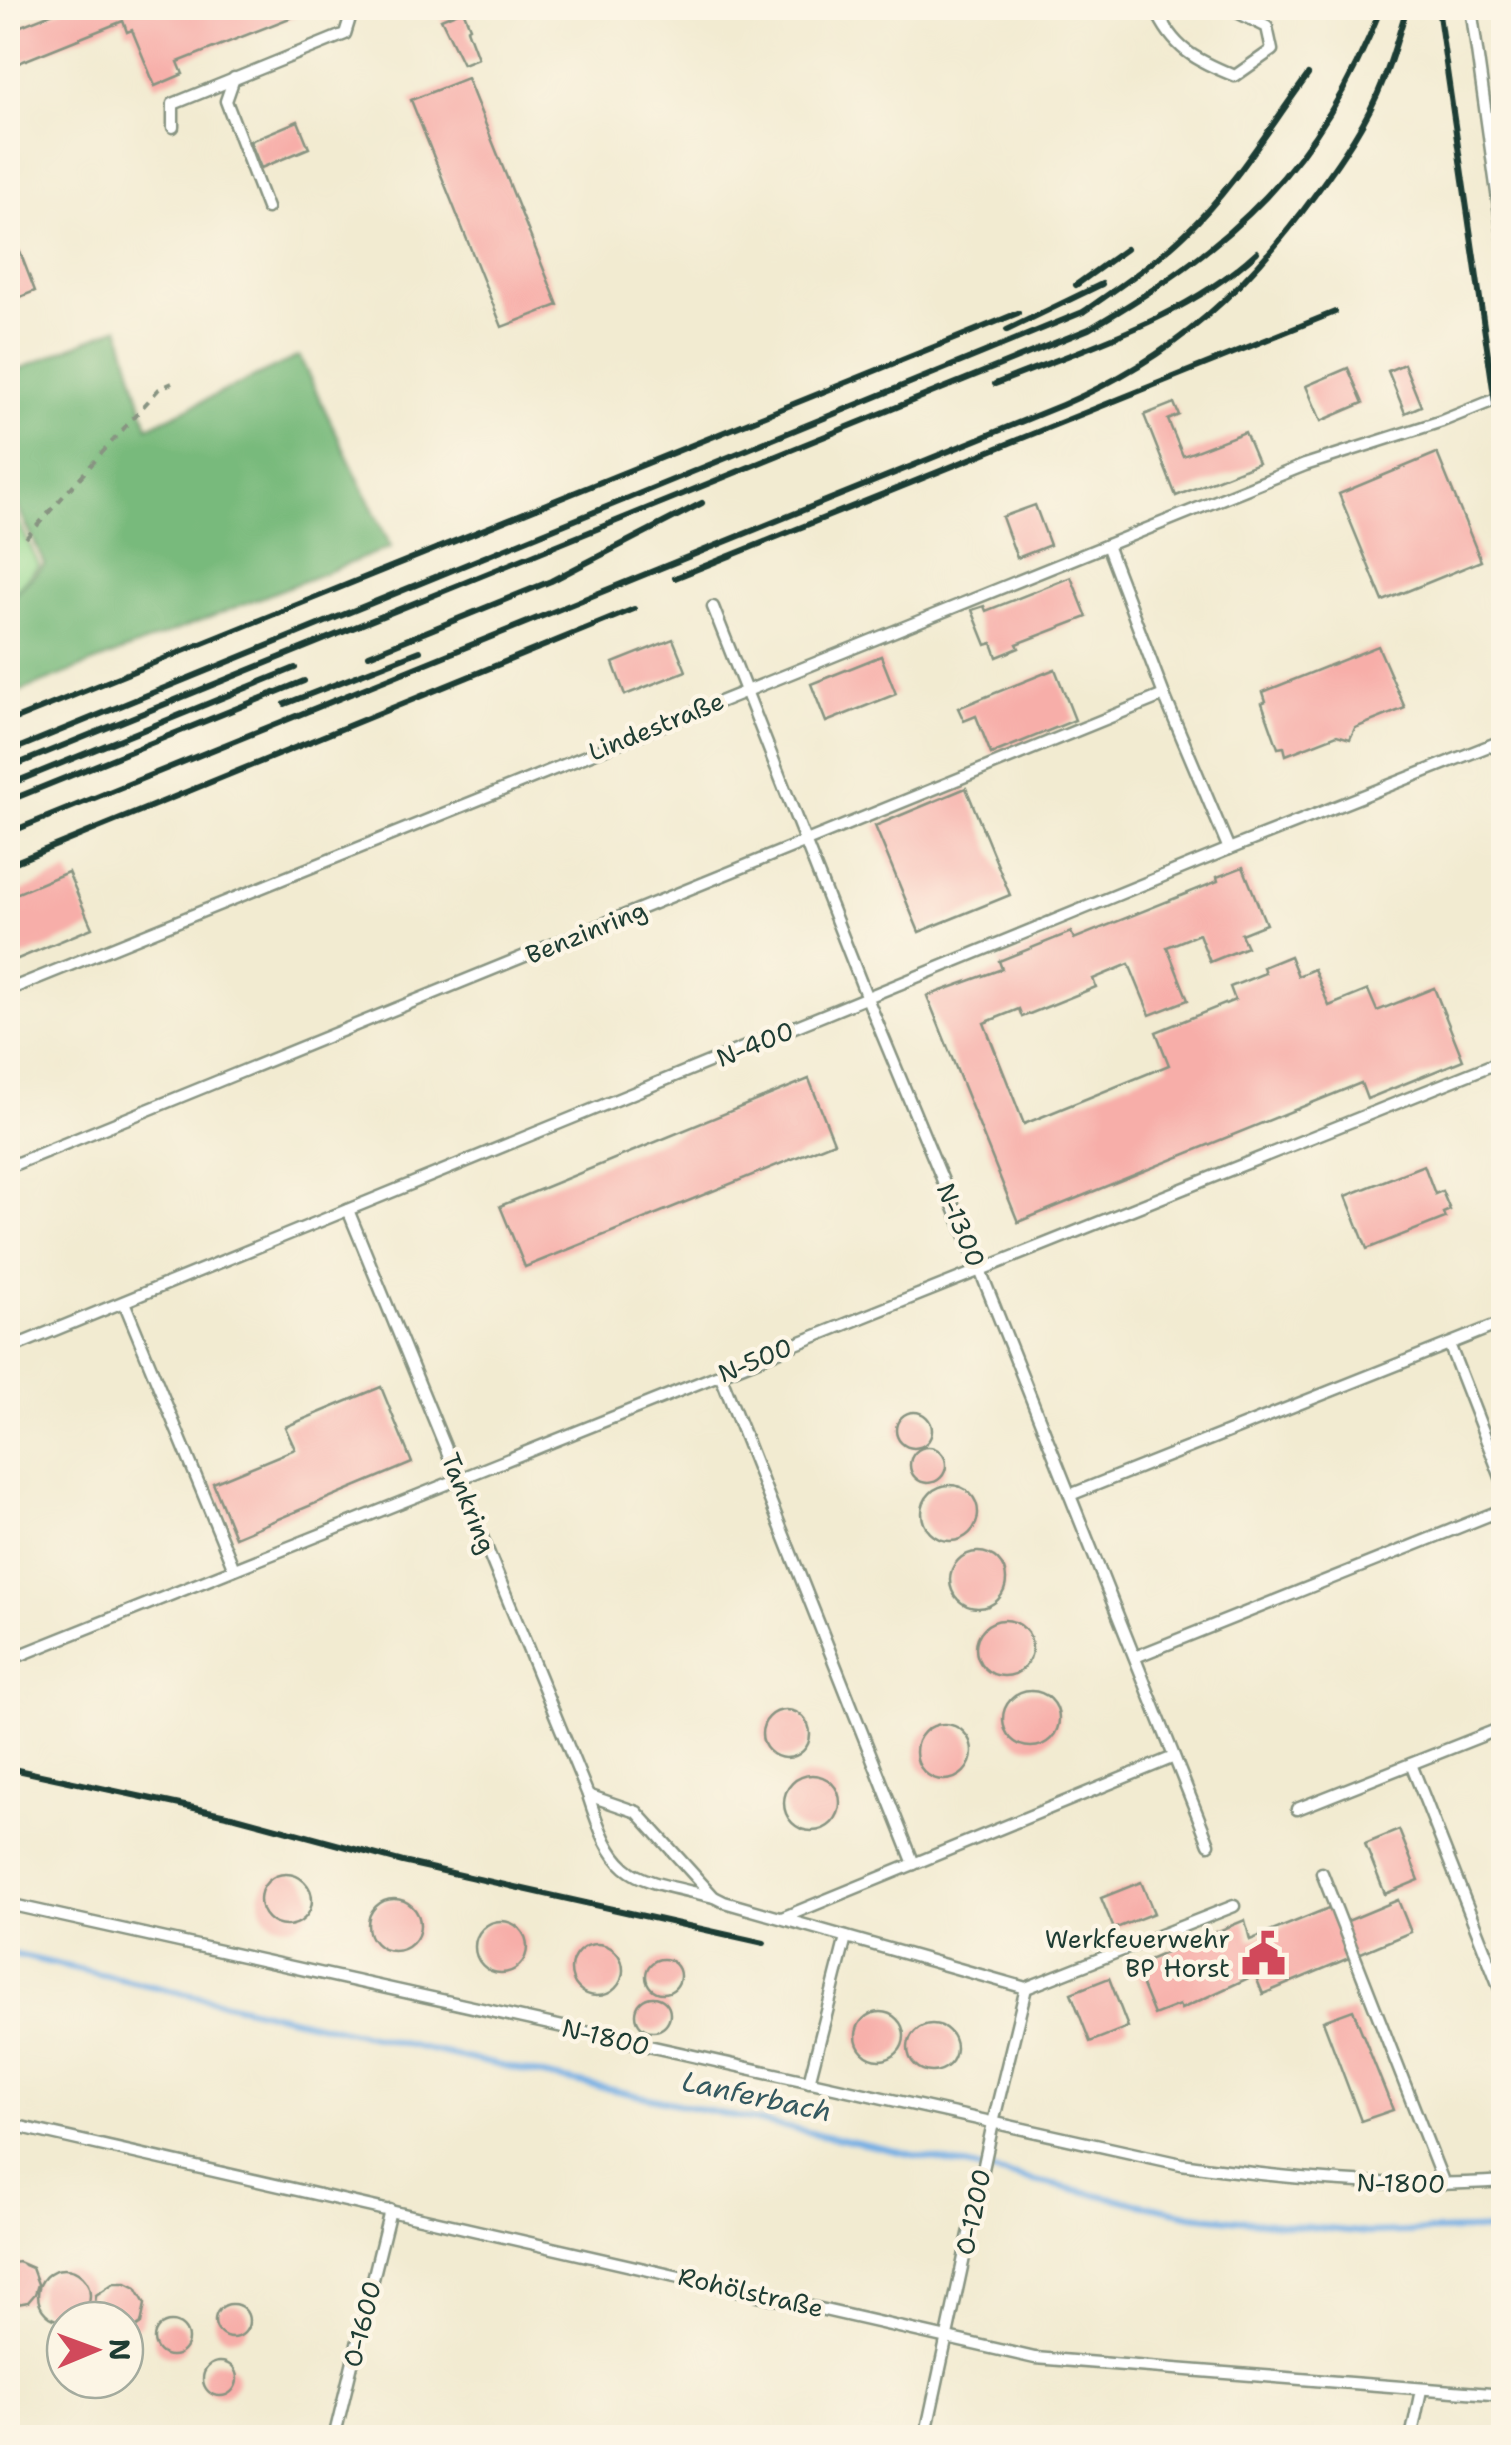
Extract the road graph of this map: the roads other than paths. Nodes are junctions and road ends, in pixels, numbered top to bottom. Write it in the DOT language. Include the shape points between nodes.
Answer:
graph roads {
  1 [pos="353,8"];
  2 [pos="364,8"];
  3 [pos="396,8"];
  4 [pos="1155,8"];
  5 [pos="1229,8"];
  6 [pos="1471,8"];
  7 [pos="234,78"];
  8 [pos="172,127"];
  9 [pos="267,208"];
  10 [pos="1504,243"];
  11 [pos="1504,396"];
  12 [pos="1107,544"];
  13 [pos="712,607"];
  14 [pos="746,690"];
  15 [pos="1164,695"];
  16 [pos="1504,740"];
  17 [pos="806,843"];
  18 [pos="1229,849"];
  19 [pos="8,990"];
  20 [pos="867,998"];
  21 [pos="1504,1060"];
  22 [pos="8,1167"];
  23 [pos="348,1210"];
  24 [pos="980,1270"];
  25 [pos="124,1302"];
  26 [pos="1504,1322"];
  27 [pos="1449,1344"];
  28 [pos="8,1350"];
  29 [pos="720,1374"];
  30 [pos="459,1479"];
  31 [pos="1504,1484"];
  32 [pos="1070,1495"];
  33 [pos="1504,1509"];
  34 [pos="234,1569"];
  35 [pos="1134,1657"];
  36 [pos="8,1660"];
  37 [pos="1504,1727"];
  38 [pos="1174,1757"];
  39 [pos="1411,1764"];
  40 [pos="588,1796"];
  41 [pos="1297,1809"];
  42 [pos="1209,1844"];
  43 [pos="914,1864"];
  44 [pos="1322,1873"];
  45 [pos="714,1897"];
  46 [pos="8,1904"];
  47 [pos="1234,1906"];
  48 [pos="782,1918"];
  49 [pos="846,1937"];
  50 [pos="1026,1988"];
  51 [pos="1504,1999"];
  52 [pos="809,2082"];
  53 [pos="992,2123"];
  54 [pos="8,2124"];
  55 [pos="1504,2180"];
  56 [pos="1444,2184"];
  57 [pos="390,2210"];
  58 [pos="947,2337"];
  59 [pos="1421,2390"];
  60 [pos="1504,2396"];
  61 [pos="334,2438"];
  62 [pos="925,2438"];
  63 [pos="1411,2438"];
  1 -- 7 [label="lane" via="344,34"];
  2 -- 3 [label="lane"];
  4 -- 5 [label="lane" via="1167,36 1234,76 1272,50 1267,27"];
  6 -- 10 [label="lane"];
  7 -- 8 [label="lane" via="173,104"];
  7 -- 9 [label="lane" via="226,100"];
  11 -- 12 [label="lane, Lindestraße"];
  12 -- 14 [label="lane, Lindestraße"];
  12 -- 15 [label="lane"];
  13 -- 14 [label="lane, N-1300"];
  14 -- 17 [label="lane, N-1300"];
  14 -- 19 [label="lane, Lindestraße"];
  15 -- 17 [label="lane, Benzinring"];
  15 -- 18 [label="lane"];
  16 -- 18 [label="lane, N-400"];
  17 -- 20 [label="lane, N-1300"];
  17 -- 22 [label="lane, Benzinring"];
  18 -- 20 [label="lane, N-400"];
  20 -- 23 [label="lane, N-400"];
  20 -- 24 [label="lane, N-1300"];
  21 -- 24 [label="lane, N-500"];
  23 -- 25 [label="lane, N-400"];
  23 -- 30 [label="lane, Tankring"];
  24 -- 29 [label="lane, N-500"];
  24 -- 32 [label="lane, N-1300"];
  25 -- 28 [label="lane, N-400"];
  25 -- 34 [label="lane"];
  26 -- 27 [label="lane"];
  27 -- 31 [label="lane"];
  27 -- 32 [label="lane"];
  29 -- 30 [label="lane, N-500"];
  29 -- 43 [label="lane"];
  30 -- 34 [label="lane, N-500"];
  30 -- 40 [label="lane, Tankring"];
  32 -- 35 [label="lane, N-1300"];
  33 -- 35 [label="lane"];
  34 -- 36 [label="lane, N-500"];
  35 -- 38 [label="lane, N-1300"];
  37 -- 39 [label="lane"];
  38 -- 42 [label="lane, N-1300"];
  38 -- 43 [label="lane"];
  39 -- 41 [label="lane"];
  39 -- 51 [label="lane"];
  40 -- 45 [label="lane" via="637,1812"];
  40 -- 45 [label="lane, Tankring" via="615,1860 638,1879"];
  43 -- 48 [label="lane"];
  44 -- 56 [label="lane"];
  45 -- 48 [label="lane, Tankring"];
  46 -- 52 [label="lane, N-1800"];
  47 -- 50 [label="lane"];
  48 -- 49 [label="lane, Tankring"];
  49 -- 50 [label="lane, Tankring"];
  49 -- 52 [label="lane"];
  50 -- 53 [label="lane, O-1200"];
  52 -- 53 [label="lane, N-1800"];
  53 -- 56 [label="lane, N-1800" via="1281,2178"];
  53 -- 58 [label="lane, O-1200"];
  54 -- 57 [label="lane, Rohölstraße"];
  55 -- 56 [label="lane, N-1800"];
  57 -- 58 [label="lane, Rohölstraße"];
  57 -- 61 [label="lane, O-1600"];
  58 -- 59 [label="lane, Rohölstraße" via="1035,2358"];
  58 -- 62 [label="lane, O-1200"];
  59 -- 60 [label="lane, Rohölstraße"];
  59 -- 63 [label="lane"];
}
